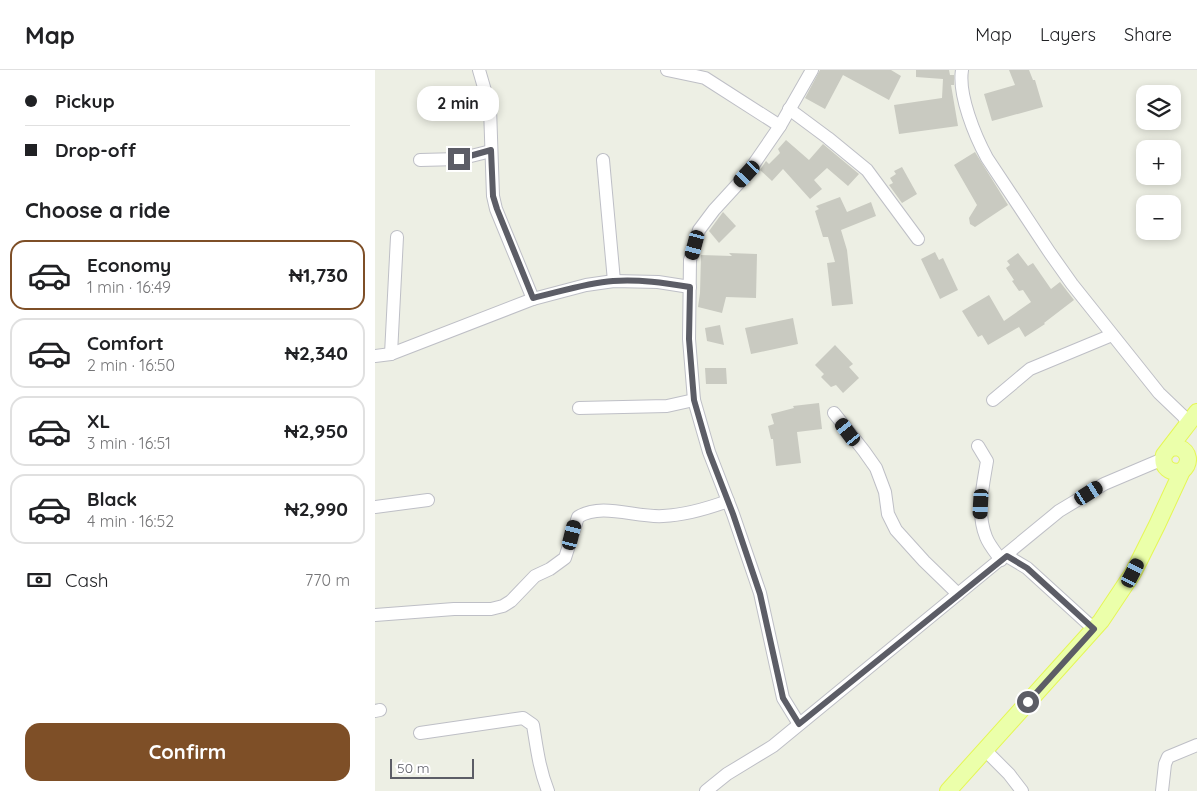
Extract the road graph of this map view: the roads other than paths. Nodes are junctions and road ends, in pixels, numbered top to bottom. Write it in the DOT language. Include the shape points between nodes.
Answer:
graph roads {
  1 [pos="479,70"];
  2 [pos="667,70"];
  3 [pos="812,70"];
  4 [pos="962,70"];
  5 [pos="789,109"];
  6 [pos="780,126"];
  7 [pos="491,150"];
  8 [pos="419,160"];
  9 [pos="603,160"];
  10 [pos="397,237"];
  11 [pos="918,239"];
  12 [pos="614,281"];
  13 [pos="690,287"];
  14 [pos="533,298"];
  15 [pos="1112,335"];
  16 [pos="391,354"];
  17 [pos="375,356"];
  18 [pos="694,400"];
  19 [pos="993,400"];
  20 [pos="579,408"];
  21 [pos="834,413"];
  22 [pos="1193,418"];
  23 [pos="978,446"];
  24 [pos="1197,450"];
  25 [pos="1166,454"];
  26 [pos="1184,468"];
  27 [pos="428,500"];
  28 [pos="728,501"];
  29 [pos="375,507"];
  30 [pos="1004,558"];
  31 [pos="959,594"];
  32 [pos="375,615"];
  33 [pos="1094,629"];
  34 [pos="799,724"];
  35 [pos="420,733"];
  36 [pos="1197,745"];
  37 [pos="985,750"];
  38 [pos="548,791"];
  39 [pos="706,791"];
  40 [pos="948,791"];
  41 [pos="1022,791"];
  42 [pos="1162,791"];
  1 -- 7 [label="street" via="490,108"];
  2 -- 6 [label="street" via="705,78"];
  3 -- 5 [label="street"];
  4 -- 15 [label="street" via="967,112 987,158 1049,253"];
  5 -- 6 [label="street"];
  5 -- 11 [label="street" via="867,170"];
  6 -- 13 [label="street" via="747,174 699,230 691,260"];
  7 -- 8 [label="street" via="459,159"];
  7 -- 14 [label="street" via="493,196"];
  9 -- 12 [label="street"];
  10 -- 16 [label="street"];
  12 -- 13 [label="street"];
  12 -- 14 [label="street"];
  13 -- 18 [label="street" via="689,339"];
  14 -- 16 [label="street"];
  15 -- 19 [label="street" via="1030,369"];
  15 -- 22 [label="street" via="1159,393 1183,416"];
  16 -- 17 [label="street"];
  18 -- 20 [label="street" via="667,406"];
  18 -- 28 [label="street"];
  21 -- 31 [label="street" via="876,468 897,530"];
  22 -- 25 [label="main road"];
  23 -- 30 [label="street" via="987,460 980,517 986,538"];
  24 -- 26 [label="main road"];
  25 -- 26 [label="main road" via="1164,463 1169,470 1173,472"];
  25 -- 30 [label="street" via="1104,484 1059,511"];
  26 -- 33 [label="main road" via="1133,573"];
  27 -- 29 [label="street"];
  28 -- 32 [label="street" via="696,512 662,516 601,511 583,514 578,517 565,558 535,576 511,602 503,606 491,610 454,609"];
  28 -- 34 [label="street" via="760,594 783,698"];
  30 -- 31 [label="street"];
  30 -- 33 [label="street" via="1027,568"];
  31 -- 34 [label="street"];
  33 -- 37 [label="main road"];
  34 -- 39 [label="street" via="773,746"];
  35 -- 38 [label="street" via="523,718 533,725"];
  36 -- 42 [label="street" via="1168,757"];
  37 -- 40 [label="main road"];
  37 -- 41 [label="street"];
}
